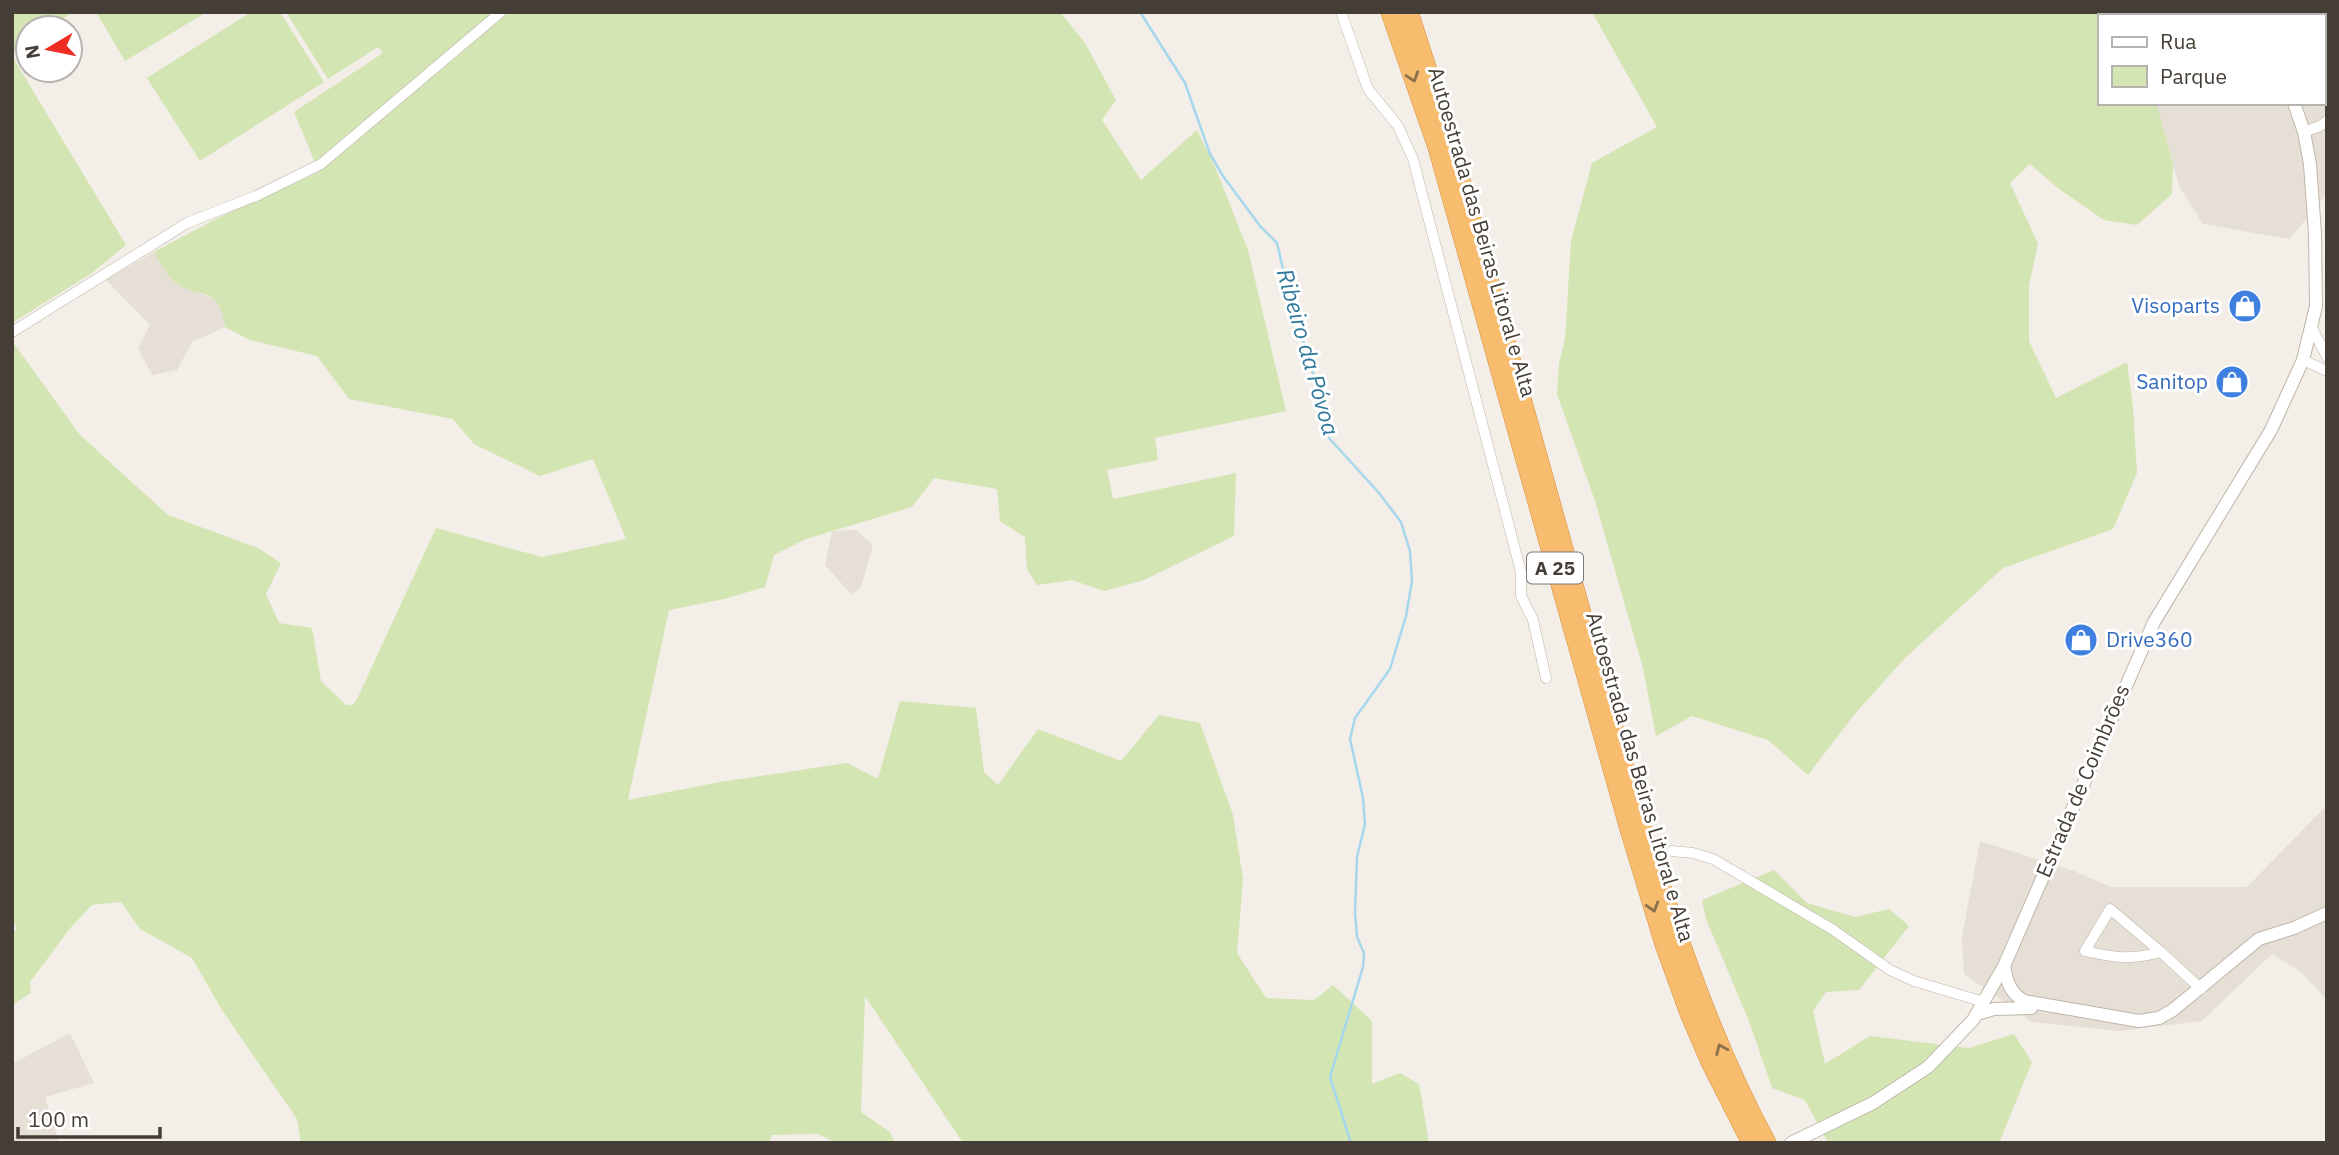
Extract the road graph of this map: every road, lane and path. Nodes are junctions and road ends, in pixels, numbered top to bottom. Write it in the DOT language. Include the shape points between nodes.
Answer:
graph roads {
  1 [pos="500,12"];
  2 [pos="1341,12"];
  3 [pos="1390,12"];
  4 [pos="1409,12"];
  5 [pos="2295,105"];
  6 [pos="2327,121"];
  7 [pos="2304,132"];
  8 [pos="2312,328"];
  9 [pos="12,332"];
  10 [pos="2327,357"];
  11 [pos="2304,360"];
  12 [pos="2327,371"];
  13 [pos="1546,678"];
  14 [pos="1672,851"];
  15 [pos="2327,913"];
  16 [pos="2161,952"];
  17 [pos="2004,967"];
  18 [pos="2201,989"];
  19 [pos="2024,1001"];
  20 [pos="1984,1003"];
  21 [pos="2070,1010"];
  22 [pos="1744,1114"];
  23 [pos="1751,1143"];
  24 [pos="1767,1143"];
  25 [pos="1791,1143"];
  1 -- 9 [label="street" via="321,164 187,223"];
  2 -- 13 [label="street" via="1368,89 1398,126 1413,159 1521,572 1521,596 1533,620"];
  3 -- 22 [label="highway, Autoestrada das Beiras Litoral e Alta / A 25, one-way" via="1437,147 1656,918 1689,1013"];
  22 -- 4 [label="highway, Autoestrada das Beiras Litoral e Alta / A 25, one-way" via="1641,825 1447,130"];
  5 -- 7 [label="street, Estrada de Coimbrões"];
  6 -- 7 [label="street"];
  7 -- 8 [label="street, Estrada de Coimbrões" via="2315,234"];
  8 -- 10 [label="street"];
  8 -- 11 [label="street, Estrada de Coimbrões"];
  11 -- 12 [label="street"];
  11 -- 17 [label="street, Estrada de Coimbrões" via="2271,430 2154,622"];
  14 -- 20 [label="street" via="1713,859 1902,976"];
  15 -- 18 [label="street" via="2259,939"];
  16 -- 16 [label="street" via="2110,909 2085,951 2116,958"];
  16 -- 18 [label="street"];
  17 -- 19 [label="street" via="2014,995"];
  17 -- 20 [label="street, Estrada de Coimbrões"];
  18 -- 21 [label="street" via="2159,1018 2138,1021"];
  19 -- 20 [label="street"];
  19 -- 21 [label="street"];
  20 -- 21 [label="street" via="1984,1010"];
  20 -- 25 [label="street, Estrada de Coimbrões" via="1928,1067 1873,1103"];
  22 -- 23 [label="highway, Autoestrada das Beiras Litoral e Alta / A 25"];
  22 -- 24 [label="highway, Autoestrada das Beiras Litoral e Alta / A 25"];
}
